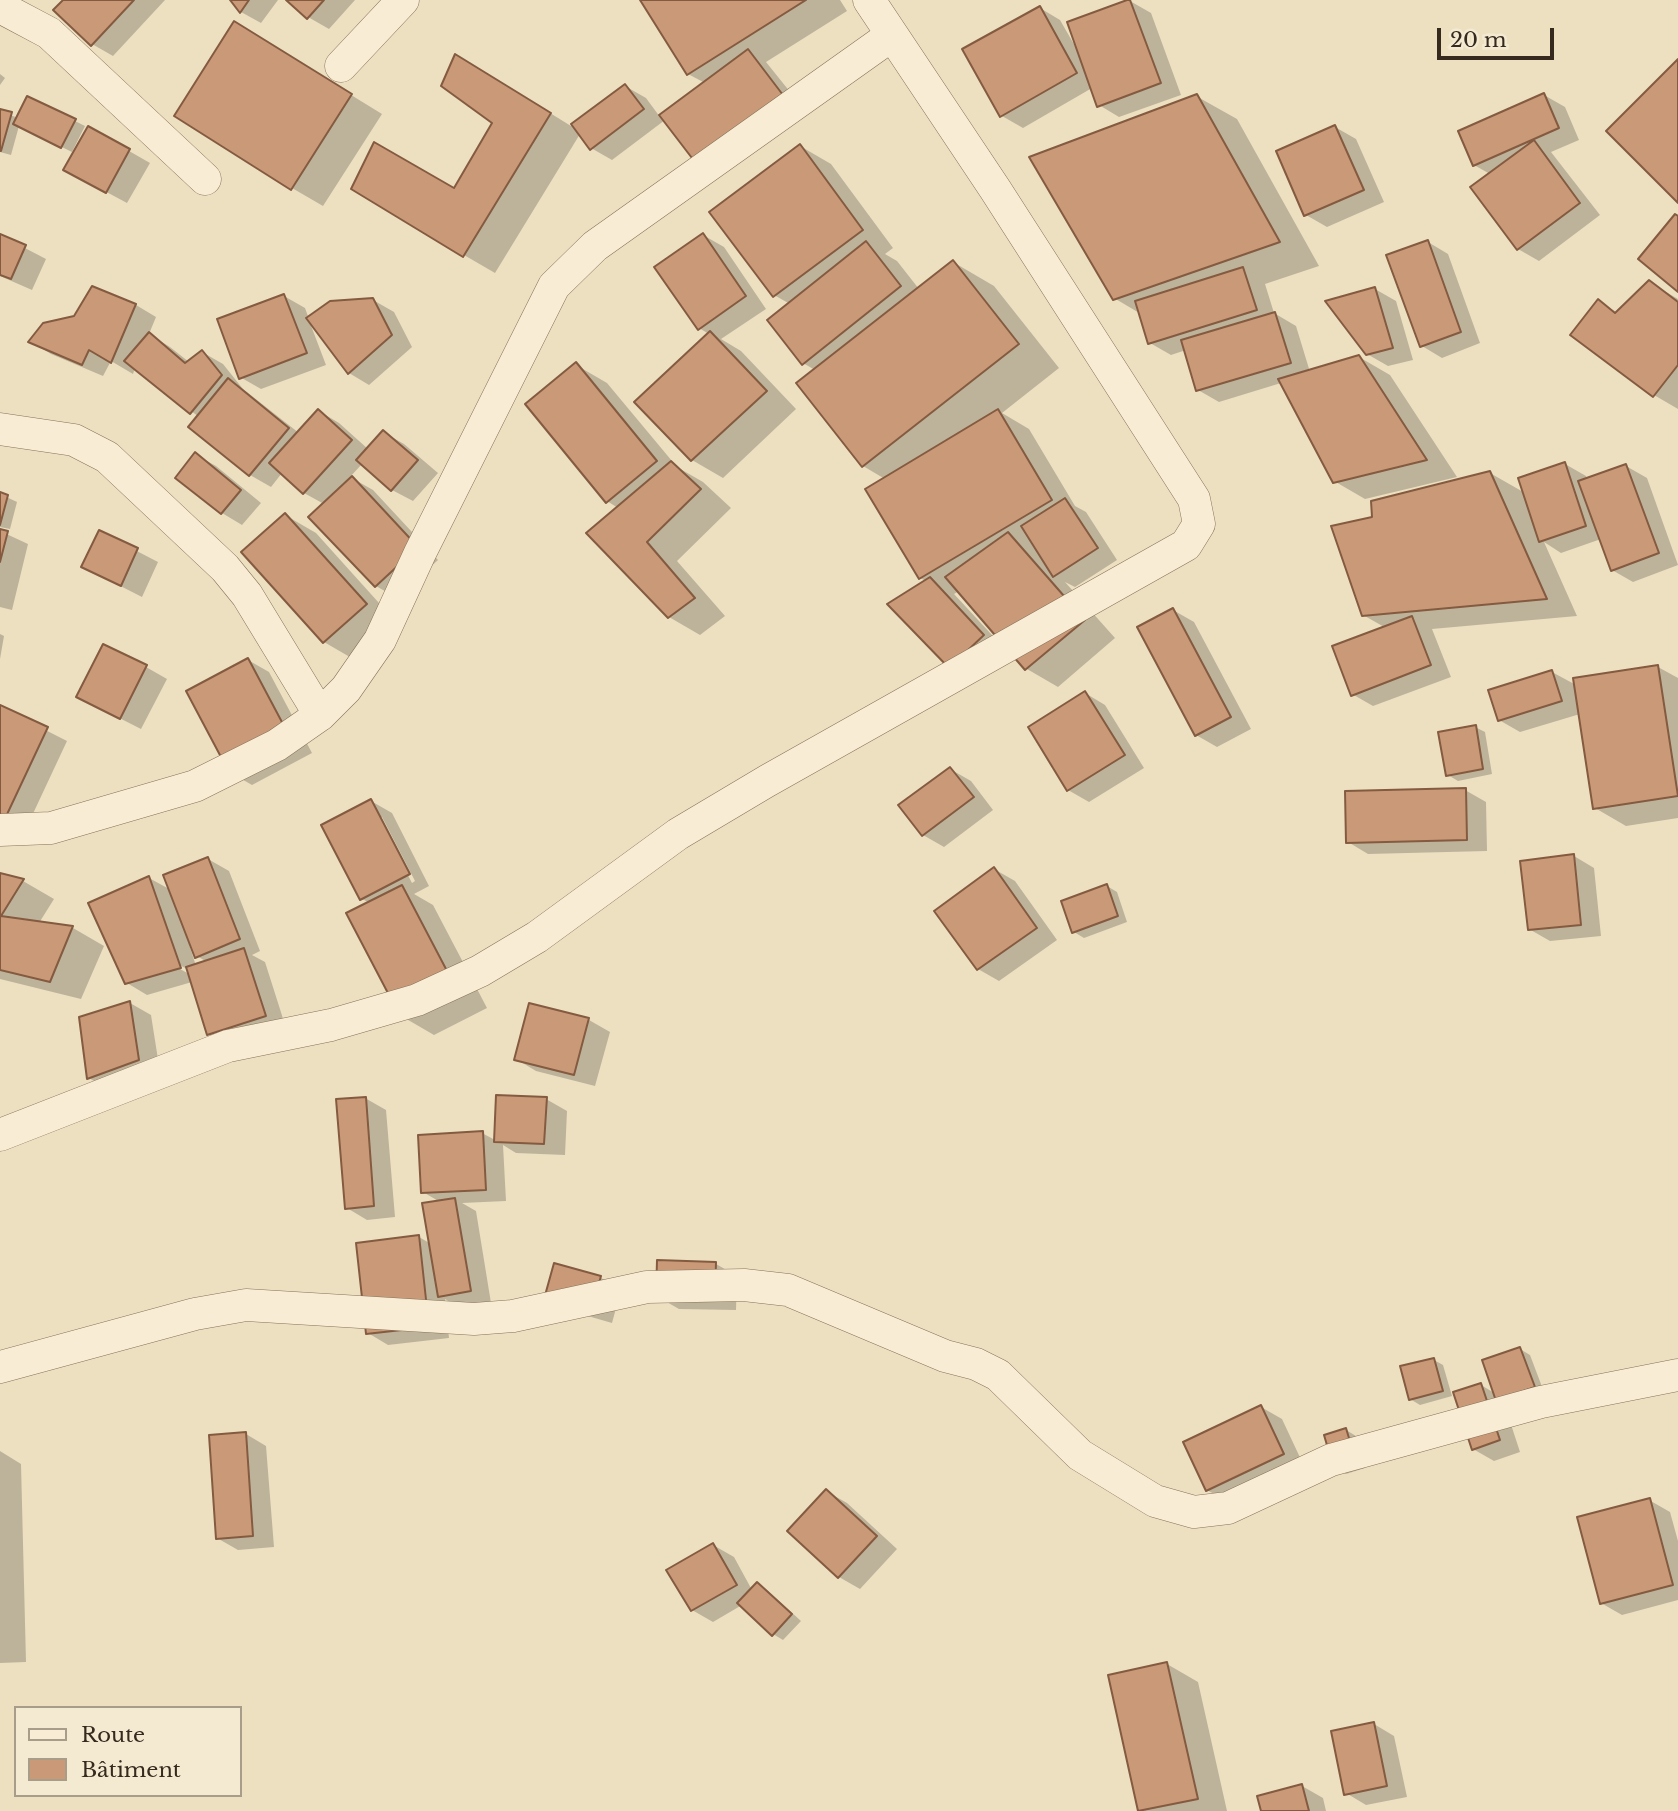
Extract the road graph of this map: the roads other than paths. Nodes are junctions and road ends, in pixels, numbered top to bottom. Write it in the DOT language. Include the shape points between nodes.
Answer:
graph roads {
  1 [pos="403,0"];
  2 [pos="869,0"];
  3 [pos="0,7"];
  4 [pos="892,35"];
  5 [pos="341,66"];
  6 [pos="205,179"];
  7 [pos="0,429"];
  8 [pos="320,715"];
  9 [pos="0,830"];
  10 [pos="0,1135"];
  11 [pos="0,1367"];
  12 [pos="1678,1375"];
  1 -- 5 [label="street"];
  2 -- 4 [label="street"];
  3 -- 6 [label="street" via="49,33"];
  4 -- 8 [label="street" via="595,246 554,286 380,640 346,689"];
  4 -- 10 [label="street" via="1194,499 1199,524 1186,545 701,821 537,937 480,971 417,1000 331,1025 228,1046"];
  7 -- 8 [label="street" via="74,440 107,457 225,568 247,595"];
  8 -- 9 [label="street" via="277,745 195,786 51,828"];
  11 -- 12 [label="street" via="195,1314 246,1306 474,1319 513,1316 647,1287 788,1290 998,1376 1080,1455 1155,1501 1194,1513 1228,1508 1331,1460 1541,1402"];
}
